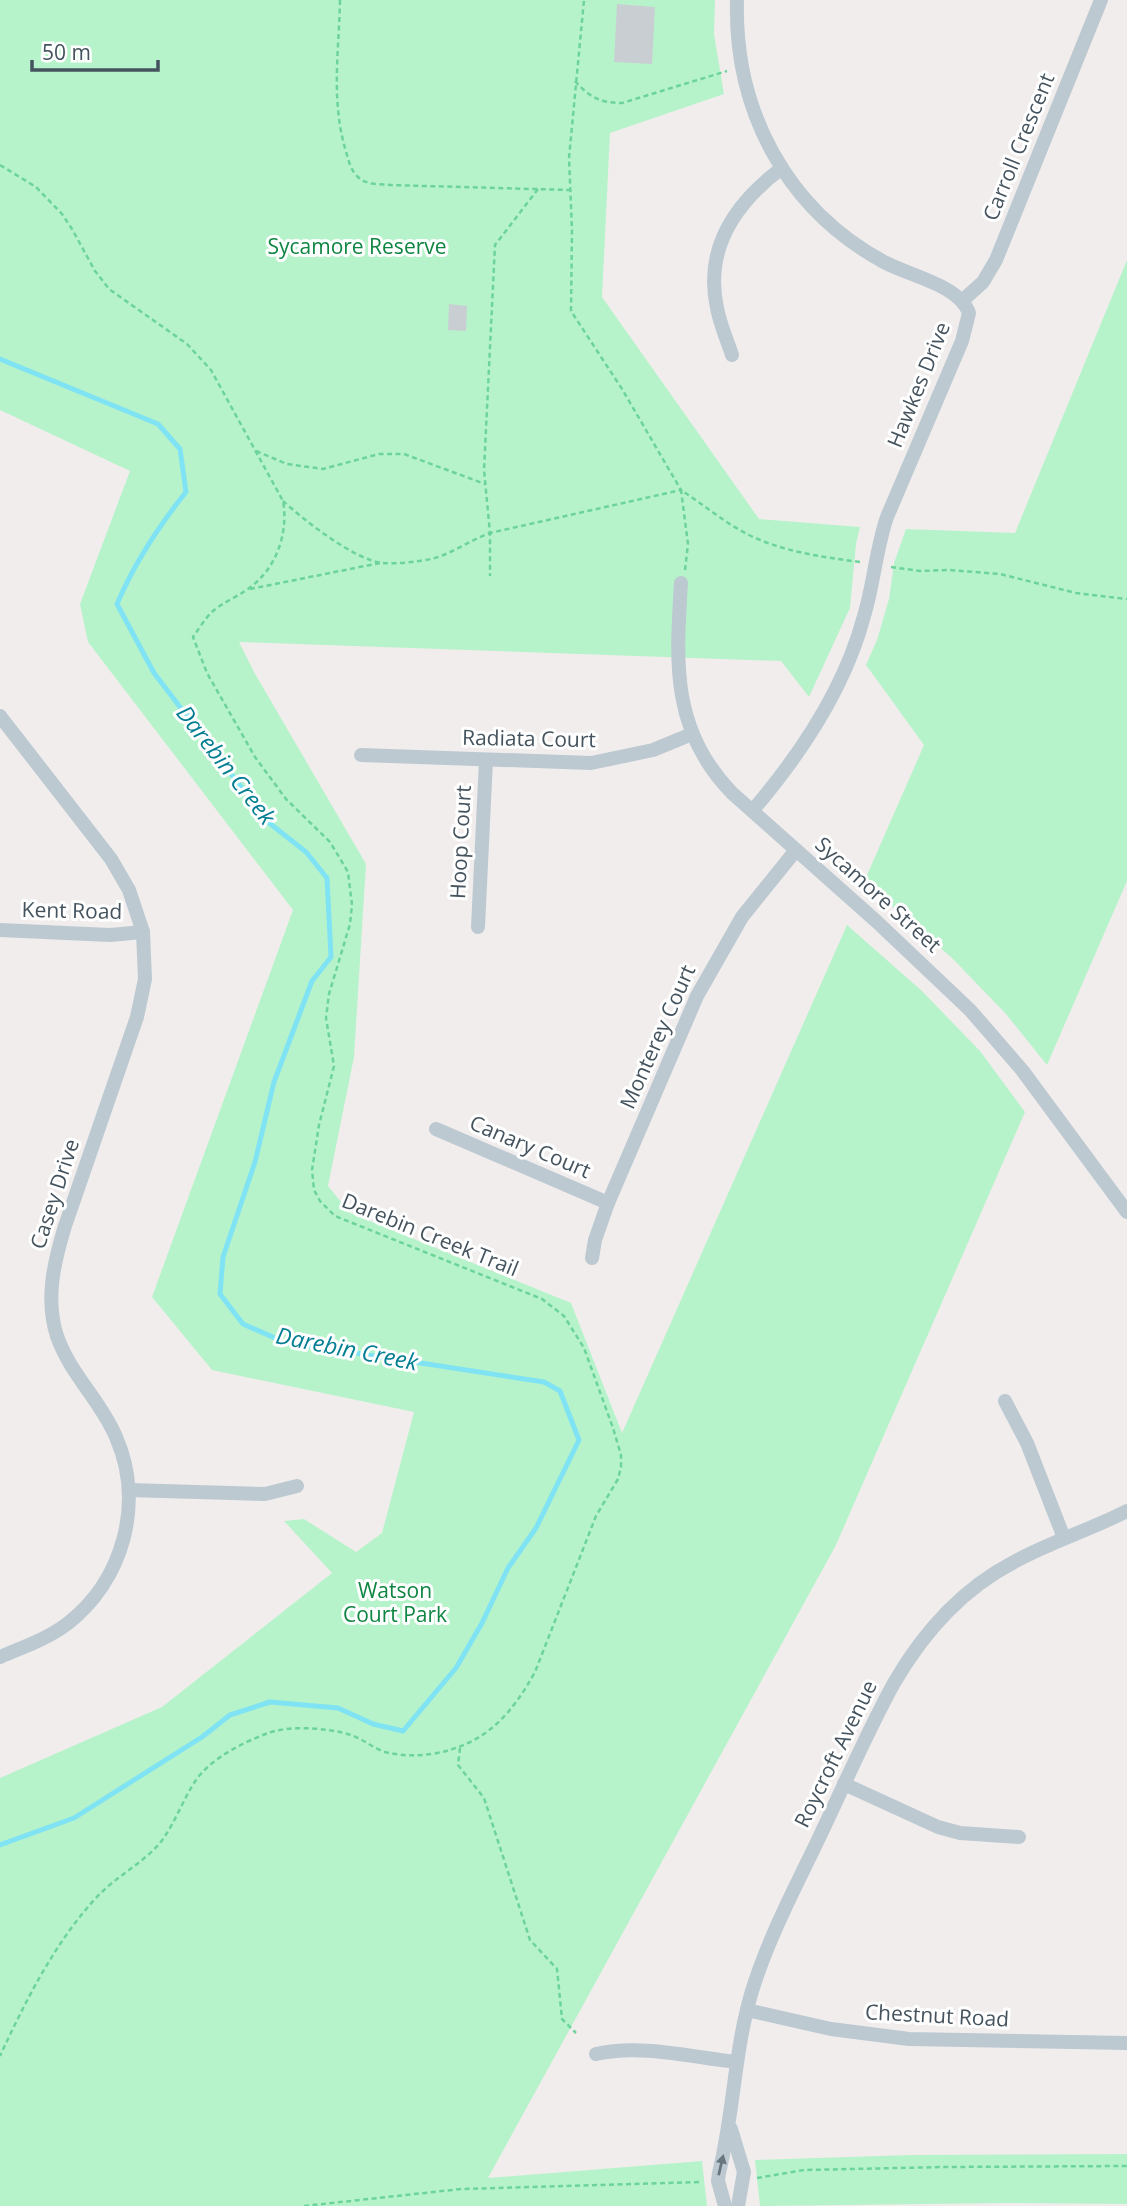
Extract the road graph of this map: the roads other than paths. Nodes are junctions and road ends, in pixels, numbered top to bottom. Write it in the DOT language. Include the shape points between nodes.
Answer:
graph roads {
  1 [pos="737,0"];
  2 [pos="1101,0"];
  3 [pos="782,169"];
  4 [pos="962,301"];
  5 [pos="732,355"];
  6 [pos="681,583"];
  7 [pos="0,716"];
  8 [pos="692,734"];
  9 [pos="361,755"];
  10 [pos="486,760"];
  11 [pos="752,810"];
  12 [pos="796,850"];
  13 [pos="478,927"];
  14 [pos="0,930"];
  15 [pos="143,932"];
  16 [pos="436,1129"];
  17 [pos="608,1203"];
  18 [pos="1127,1212"];
  19 [pos="592,1258"];
  20 [pos="1004,1401"];
  21 [pos="297,1486"];
  22 [pos="129,1490"];
  23 [pos="1127,1511"];
  24 [pos="1065,1538"];
  25 [pos="0,1657"];
  26 [pos="845,1784"];
  27 [pos="1019,1837"];
  28 [pos="747,2010"];
  29 [pos="1127,2043"];
  30 [pos="596,2054"];
  31 [pos="736,2062"];
  32 [pos="730,2124"];
  33 [pos="726,2206"];
  34 [pos="738,2206"];
  1 -- 3 [label="street, Hawkes Drive" via="741,67 758,122"];
  2 -- 4 [label="street, Carroll Crescent" via="996,260 983,282"];
  3 -- 4 [label="street, Hawkes Drive" via="816,210 861,248"];
  3 -- 5 [label="street" via="737,209 718,246 714,289"];
  4 -- 11 [label="street, Hawkes Drive" via="968,322 887,517 864,619 830,698 798,753"];
  6 -- 8 [label="street, Sycamore Street" via="680,684"];
  7 -- 15 [label="street, Casey Drive" via="111,859 129,890"];
  8 -- 10 [label="street, Radiata Court" via="653,750 591,762"];
  8 -- 11 [label="street, Sycamore Street" via="713,771"];
  9 -- 10 [label="street, Radiata Court"];
  10 -- 13 [label="street, Hoop Court"];
  11 -- 12 [label="street, Sycamore Street"];
  12 -- 17 [label="street, Monterey Court" via="742,917 696,996"];
  12 -- 18 [label="street, Sycamore Street" via="970,1010 1022,1070"];
  14 -- 15 [label="street, Kent Road"];
  15 -- 22 [label="street, Casey Drive" via="145,979 137,1017 65,1226 51,1286 57,1335 116,1436"];
  16 -- 17 [label="street, Canary Court"];
  17 -- 19 [label="street, Monterey Court"];
  20 -- 24 [label="street" via="1027,1443"];
  21 -- 22 [label="street" via="265,1494"];
  22 -- 25 [label="street, Casey Drive" via="121,1550 96,1595 53,1633"];
  23 -- 24 [label="street, Roycroft Avenue"];
  24 -- 26 [label="street, Roycroft Avenue" via="990,1576 926,1635 894,1683"];
  26 -- 27 [label="street" via="960,1833"];
  26 -- 28 [label="street, Roycroft Avenue" via="764,1958"];
  28 -- 29 [label="street, Chestnut Road" via="831,2029 909,2039"];
  28 -- 31 [label="street, Roycroft Avenue"];
  30 -- 31 [label="street" via="636,2050"];
  31 -- 32 [label="street, Roycroft Avenue"];
  33 -- 32 [label="street, Roycroft Avenue, one-way" via="718,2181"];
  32 -- 34 [label="street, Roycroft Avenue" via="744,2172"];
}
